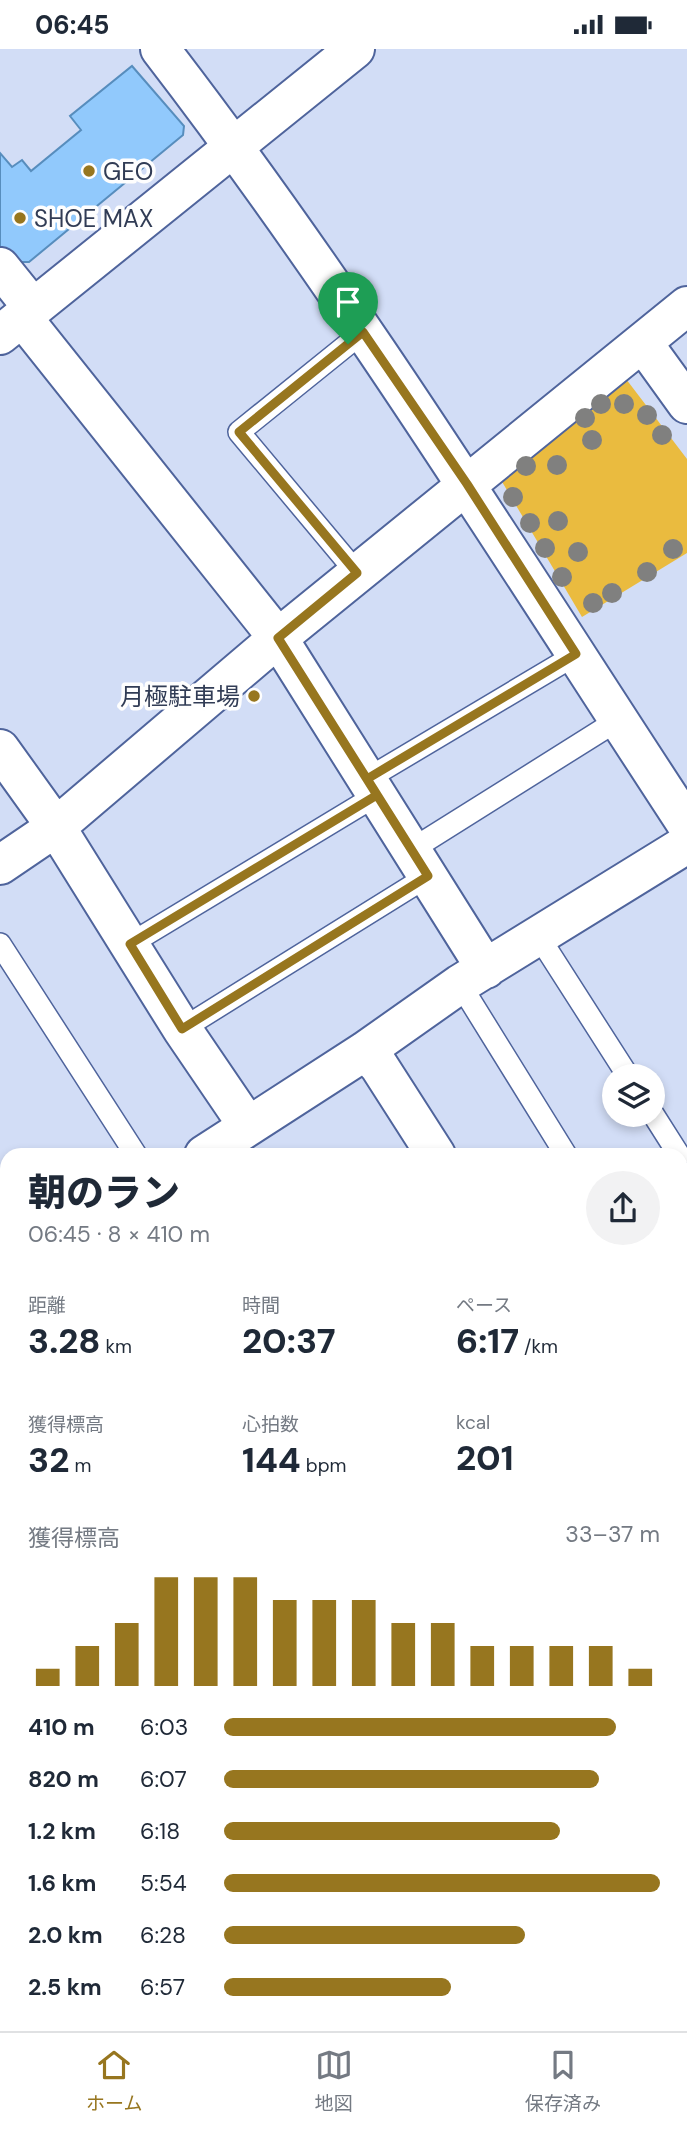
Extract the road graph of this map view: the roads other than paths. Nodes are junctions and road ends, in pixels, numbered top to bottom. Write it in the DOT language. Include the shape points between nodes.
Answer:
graph roads {
  1 [pos="160,49"];
  2 [pos="355,49"];
  3 [pos="234,145"];
  4 [pos="0,267"];
  5 [pos="687,306"];
  6 [pos="18,320"];
  7 [pos="363,332"];
  8 [pos="642,343"];
  9 [pos="687,404"];
  10 [pos="467,484"];
  11 [pos="357,573"];
  12 [pos="278,638"];
  13 [pos="576,654"];
  14 [pos="618,720"];
  15 [pos="0,749"];
  16 [pos="372,787"];
  17 [pos="687,825"];
  18 [pos="56,827"];
  19 [pos="687,844"];
  20 [pos="419,863"];
  21 [pos="0,865"];
  22 [pos="539,937"];
  23 [pos="0,944"];
  24 [pos="130,944"];
  25 [pos="473,977"];
  26 [pos="182,1029"];
  27 [pos="365,1051"];
  28 [pos="620,1064"];
  29 [pos="248,1126"];
  30 [pos="661,1127"];
  31 [pos="131,1148"];
  32 [pos="215,1148"];
  33 [pos="432,1148"];
  34 [pos="562,1148"];
  35 [pos="675,1148"];
  1 -- 3 [label="street"];
  2 -- 3 [label="street"];
  3 -- 6 [label="street"];
  3 -- 7 [label="street"];
  4 -- 6 [label="street"];
  5 -- 8 [label="street"];
  6 -- 12 [label="street"];
  7 -- 10 [label="street"];
  7 -- 11 [label="lane" via="239,432"];
  8 -- 9 [label="street"];
  8 -- 10 [label="street"];
  10 -- 11 [label="street"];
  10 -- 13 [label="street"];
  11 -- 12 [label="street"];
  12 -- 16 [label="street"];
  12 -- 18 [label="street"];
  13 -- 14 [label="street"];
  13 -- 16 [label="lane"];
  14 -- 17 [label="street"];
  14 -- 20 [label="lane"];
  15 -- 18 [label="street"];
  16 -- 20 [label="street"];
  16 -- 24 [label="lane"];
  18 -- 21 [label="street"];
  18 -- 24 [label="street"];
  19 -- 22 [label="street"];
  20 -- 25 [label="street"];
  20 -- 26 [label="lane"];
  22 -- 25 [label="street"];
  22 -- 28 [label="lane"];
  23 -- 31 [label="lane"];
  24 -- 26 [label="street"];
  25 -- 27 [label="street"];
  25 -- 34 [label="lane"];
  26 -- 29 [label="street"];
  27 -- 29 [label="street"];
  27 -- 33 [label="street"];
  29 -- 32 [label="street"];
  30 -- 35 [label="lane"];
}
